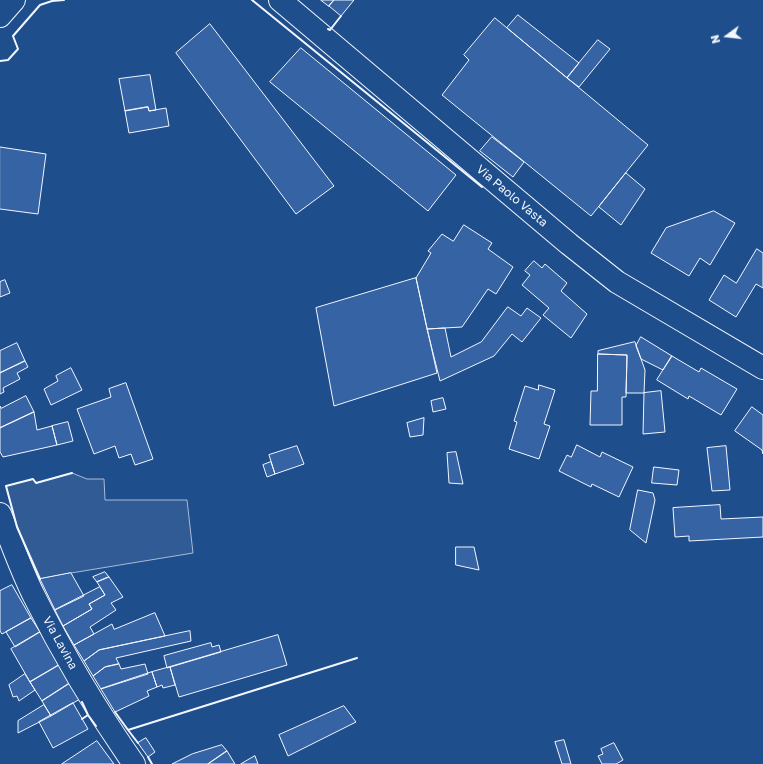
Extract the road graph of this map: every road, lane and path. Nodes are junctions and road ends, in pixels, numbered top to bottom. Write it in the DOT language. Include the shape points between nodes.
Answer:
graph roads {
  1 [pos="14,0"];
  2 [pos="280,0"];
  3 [pos="0,16"];
  4 [pos="763,368"];
  5 [pos="0,514"];
  6 [pos="134,764"];
  1 -- 3 [label="street"];
  2 -- 4 [label="street, Via Paolo Vasta" via="617,282"];
  5 -- 6 [label="street, Via Lavina" via="33,595 114,736"];
}
